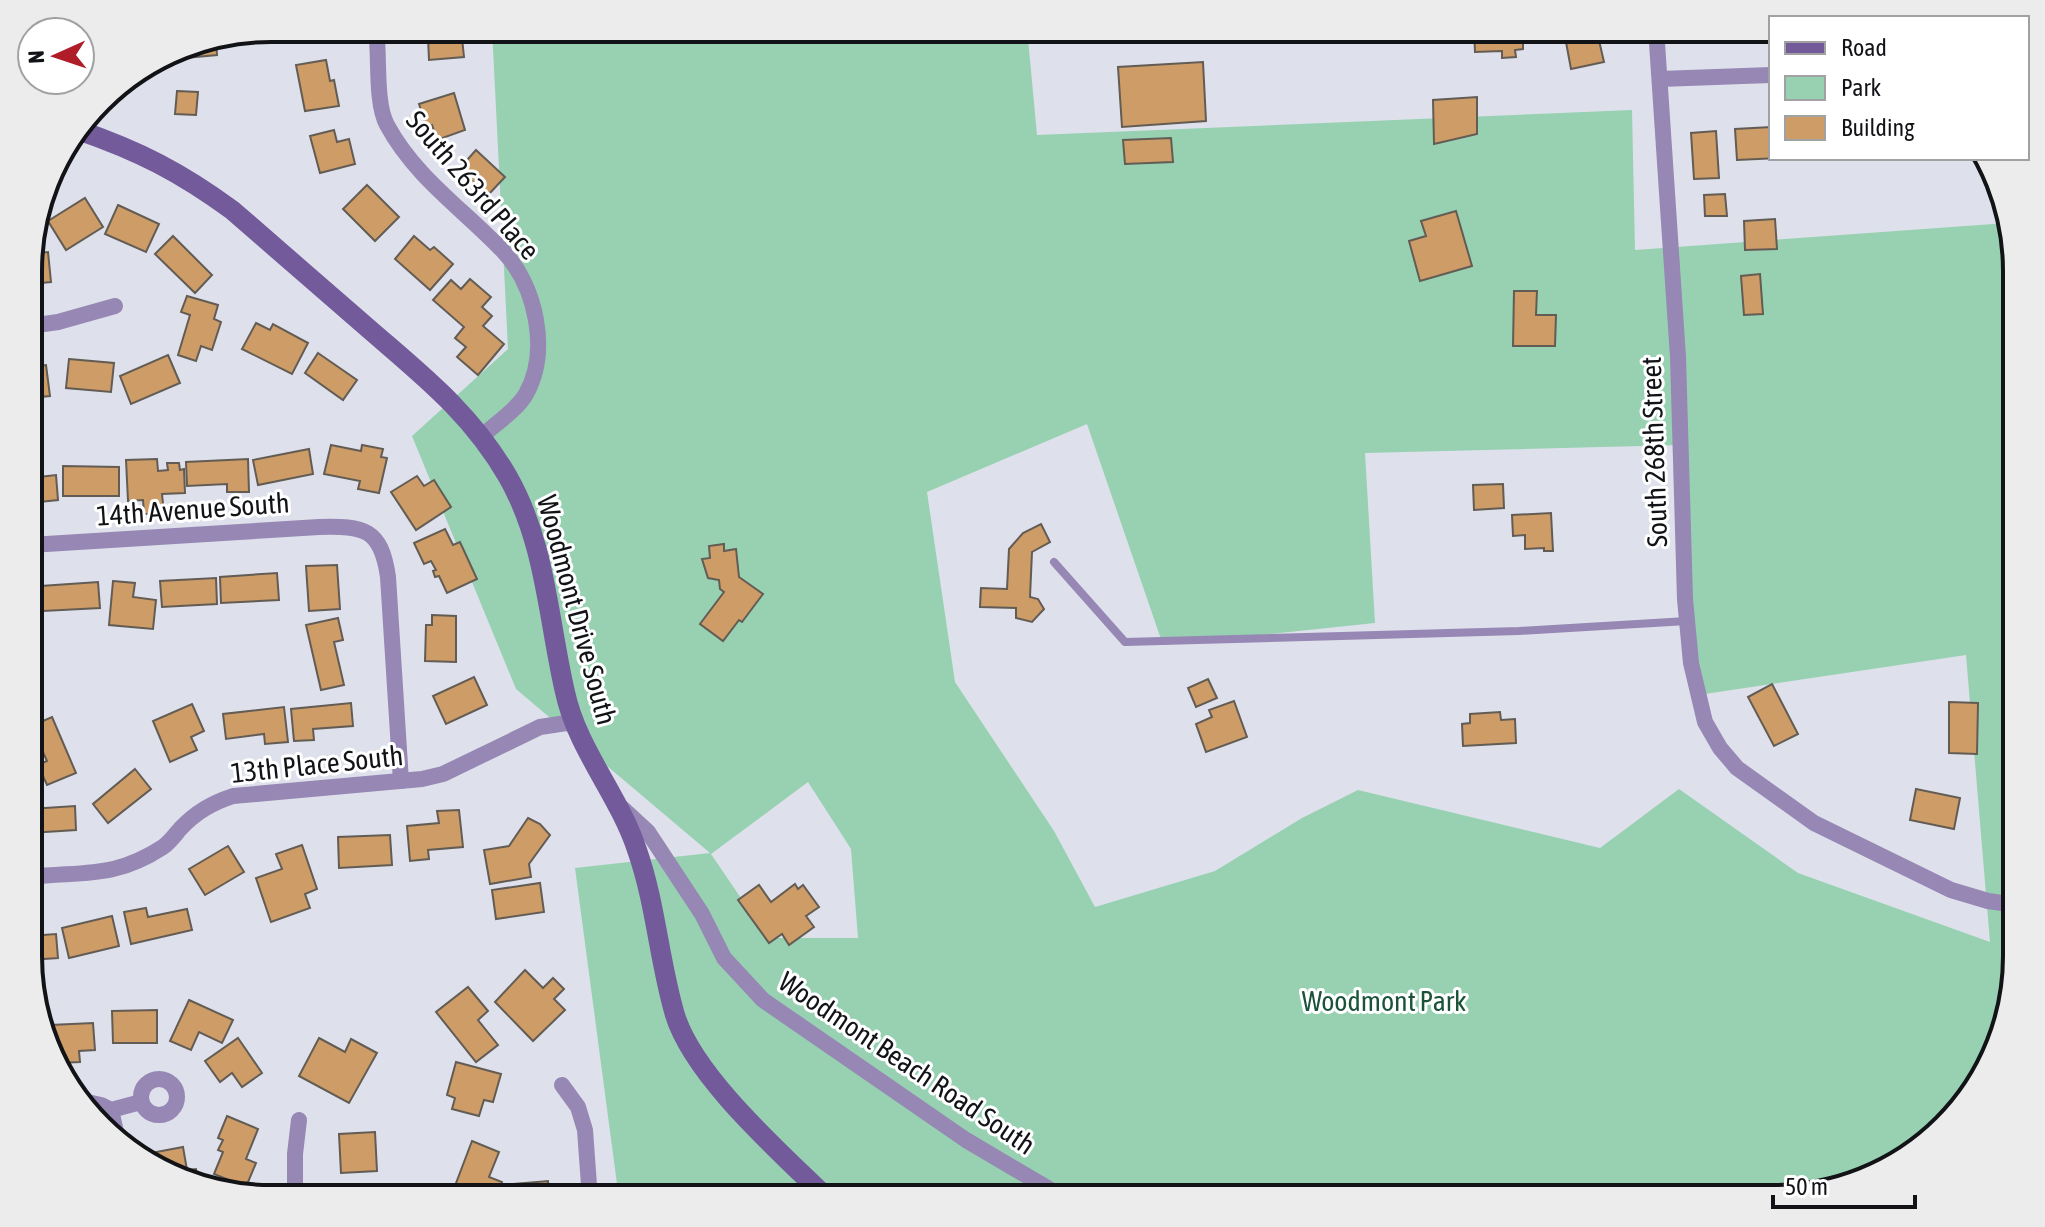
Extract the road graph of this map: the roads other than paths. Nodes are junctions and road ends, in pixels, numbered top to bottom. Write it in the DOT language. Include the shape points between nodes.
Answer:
graph roads {
  1 [pos="377,42"];
  2 [pos="1657,42"];
  3 [pos="1769,75"];
  4 [pos="1660,79"];
  5 [pos="88,134"];
  6 [pos="115,306"];
  7 [pos="42,324"];
  8 [pos="481,437"];
  9 [pos="42,544"];
  10 [pos="1054,562"];
  11 [pos="1687,621"];
  12 [pos="573,722"];
  13 [pos="401,781"];
  14 [pos="618,805"];
  15 [pos="42,876"];
  16 [pos="2003,903"];
  17 [pos="562,1085"];
  18 [pos="141,1102"];
  19 [pos="97,1104"];
  20 [pos="111,1110"];
  21 [pos="299,1120"];
  22 [pos="114,1122"];
  23 [pos="296,1185"];
  24 [pos="589,1185"];
  25 [pos="814,1185"];
  26 [pos="1042,1185"];
  1 -- 8 [label="street, South 263rd Place" via="384,121 400,148 437,191 505,253 529,293 537,325 536,366 525,397"];
  2 -- 4 [label="street, South 268th Street"];
  3 -- 4 [label="street"];
  4 -- 11 [label="street, South 268th Street" via="1678,357"];
  5 -- 8 [label="main road, Woodmont Drive South" via="152,159 232,210 443,393"];
  6 -- 7 [label="street"];
  8 -- 12 [label="main road, Woodmont Drive South" via="518,496 530,527"];
  9 -- 13 [label="street, 14th Avenue South" via="319,527 370,532 386,564"];
  10 -- 11 [label="lane" via="1125,642"];
  11 -- 16 [label="street, South 268th Street" via="1705,722 1737,768 1814,823 1951,890"];
  12 -- 13 [label="street, 13th Place South" via="540,727 443,774"];
  12 -- 14 [label="main road, Woodmont Drive South"];
  13 -- 15 [label="street, 13th Place South" via="233,796 196,814 165,845 140,860 91,874"];
  14 -- 25 [label="main road, Woodmont Drive South" via="641,862 683,1036 761,1134"];
  14 -- 26 [label="street, Woodmont Beach Road South" via="648,832 724,958 763,1000 966,1140"];
  17 -- 24 [label="street" via="578,1107 585,1130"];
  18 -- 20 [label="street"];
  19 -- 20 [label="street"];
  20 -- 22 [label="street"];
  21 -- 23 [label="street"];
}
